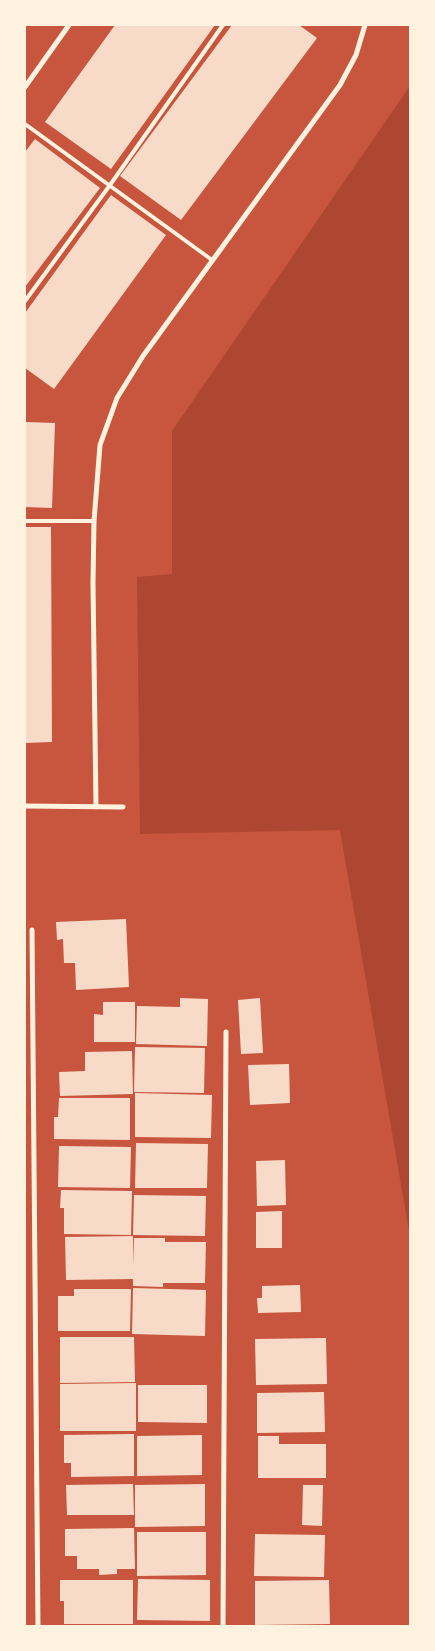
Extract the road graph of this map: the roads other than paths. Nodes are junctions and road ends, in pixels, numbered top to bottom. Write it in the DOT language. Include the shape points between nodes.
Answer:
graph roads {
  1 [pos="69,25"];
  2 [pos="223,25"];
  3 [pos="365,25"];
  4 [pos="26,85"];
  5 [pos="25,124"];
  6 [pos="110,185"];
  7 [pos="212,260"];
  8 [pos="25,301"];
  9 [pos="25,521"];
  10 [pos="94,521"];
  11 [pos="25,806"];
  12 [pos="96,807"];
  13 [pos="123,807"];
  14 [pos="32,930"];
  15 [pos="226,1032"];
  16 [pos="38,1626"];
  17 [pos="223,1626"];
  1 -- 4 [label="street"];
  2 -- 6 [label="lane"];
  3 -- 7 [label="street" via="356,55 340,86"];
  5 -- 6 [label="lane"];
  6 -- 7 [label="lane"];
  6 -- 8 [label="lane"];
  7 -- 10 [label="street" via="117,398 100,445"];
  9 -- 10 [label="lane"];
  10 -- 12 [label="street"];
  11 -- 12 [label="street"];
  12 -- 13 [label="street"];
  14 -- 16 [label="street"];
  15 -- 17 [label="street"];
}
